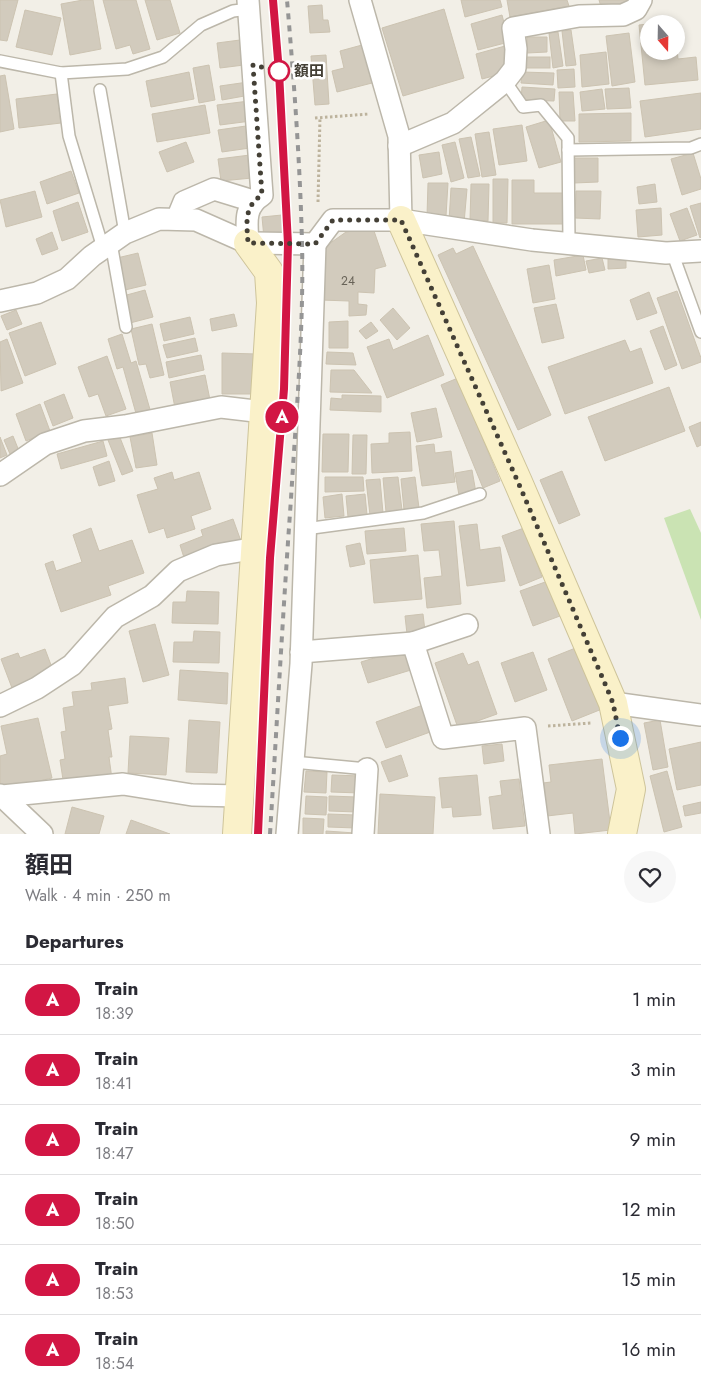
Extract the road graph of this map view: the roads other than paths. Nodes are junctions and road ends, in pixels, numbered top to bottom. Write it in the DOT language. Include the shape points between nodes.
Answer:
graph roads {
  1 [pos="360,0"];
  2 [pos="641,0"];
  3 [pos="249,5"];
  4 [pos="0,61"];
  5 [pos="61,74"];
  6 [pos="505,81"];
  7 [pos="100,90"];
  8 [pos="701,144"];
  9 [pos="399,146"];
  10 [pos="568,150"];
  11 [pos="253,201"];
  12 [pos="178,219"];
  13 [pos="401,220"];
  14 [pos="113,241"];
  15 [pos="248,243"];
  16 [pos="315,244"];
  17 [pos="569,244"];
  18 [pos="701,251"];
  19 [pos="672,252"];
  20 [pos="0,301"];
  21 [pos="126,327"];
  22 [pos="701,332"];
  23 [pos="264,412"];
  24 [pos="0,475"];
  25 [pos="480,494"];
  26 [pos="305,529"];
  27 [pos="256,548"];
  28 [pos="467,624"];
  29 [pos="413,643"];
  30 [pos="301,652"];
  31 [pos="613,703"];
  32 [pos="0,706"];
  33 [pos="701,715"];
  34 [pos="293,762"];
  35 [pos="366,770"];
  36 [pos="1,796"];
  37 [pos="241,796"];
  38 [pos="42,834"];
  39 [pos="237,834"];
  40 [pos="287,834"];
  41 [pos="363,834"];
  42 [pos="540,834"];
  43 [pos="622,834"];
  1 -- 9 [label="street" via="399,136"];
  2 -- 6 [label="street" via="636,10 623,15 579,16 513,28 515,68"];
  3 -- 5 [label="lane" via="201,25 163,57 127,69"];
  3 -- 11 [label="street" via="262,195"];
  4 -- 5 [label="lane"];
  5 -- 14 [label="lane" via="69,136"];
  6 -- 9 [label="street" via="453,124"];
  6 -- 10 [label="lane" via="523,107 540,105 568,138"];
  7 -- 14 [label="lane"];
  8 -- 10 [label="lane" via="691,148"];
  9 -- 13 [label="street"];
  10 -- 17 [label="lane"];
  11 -- 12 [label="street" via="214,189 184,202"];
  11 -- 15 [label="street" via="247,214"];
  12 -- 14 [label="street" via="159,219"];
  12 -- 15 [label="street" via="196,220"];
  13 -- 16 [label="street" via="333,220"];
  13 -- 17 [label="street"];
  13 -- 31 [label="street"];
  14 -- 20 [label="street" via="67,279 36,293"];
  14 -- 21 [label="lane"];
  15 -- 16 [label="street"];
  15 -- 23 [label="street" via="269,272 271,303"];
  16 -- 26 [label="street"];
  17 -- 19 [label="street"];
  18 -- 19 [label="street"];
  19 -- 22 [label="lane"];
  23 -- 24 [label="street" via="221,407 84,431 45,444"];
  23 -- 27 [label="street"];
  25 -- 26 [label="lane" via="424,513"];
  26 -- 30 [label="street"];
  27 -- 32 [label="street" via="216,555 178,571 152,596 115,617 72,666"];
  27 -- 37 [label="street"];
  28 -- 29 [label="street"];
  29 -- 30 [label="street"];
  29 -- 42 [label="street" via="443,738 525,728"];
  30 -- 34 [label="street"];
  31 -- 33 [label="street"];
  31 -- 43 [label="street" via="631,789"];
  34 -- 35 [label="lane"];
  34 -- 40 [label="street"];
  35 -- 41 [label="street"];
  36 -- 37 [label="street" via="123,784 192,795"];
  36 -- 38 [label="street"];
  37 -- 39 [label="street"];
}
